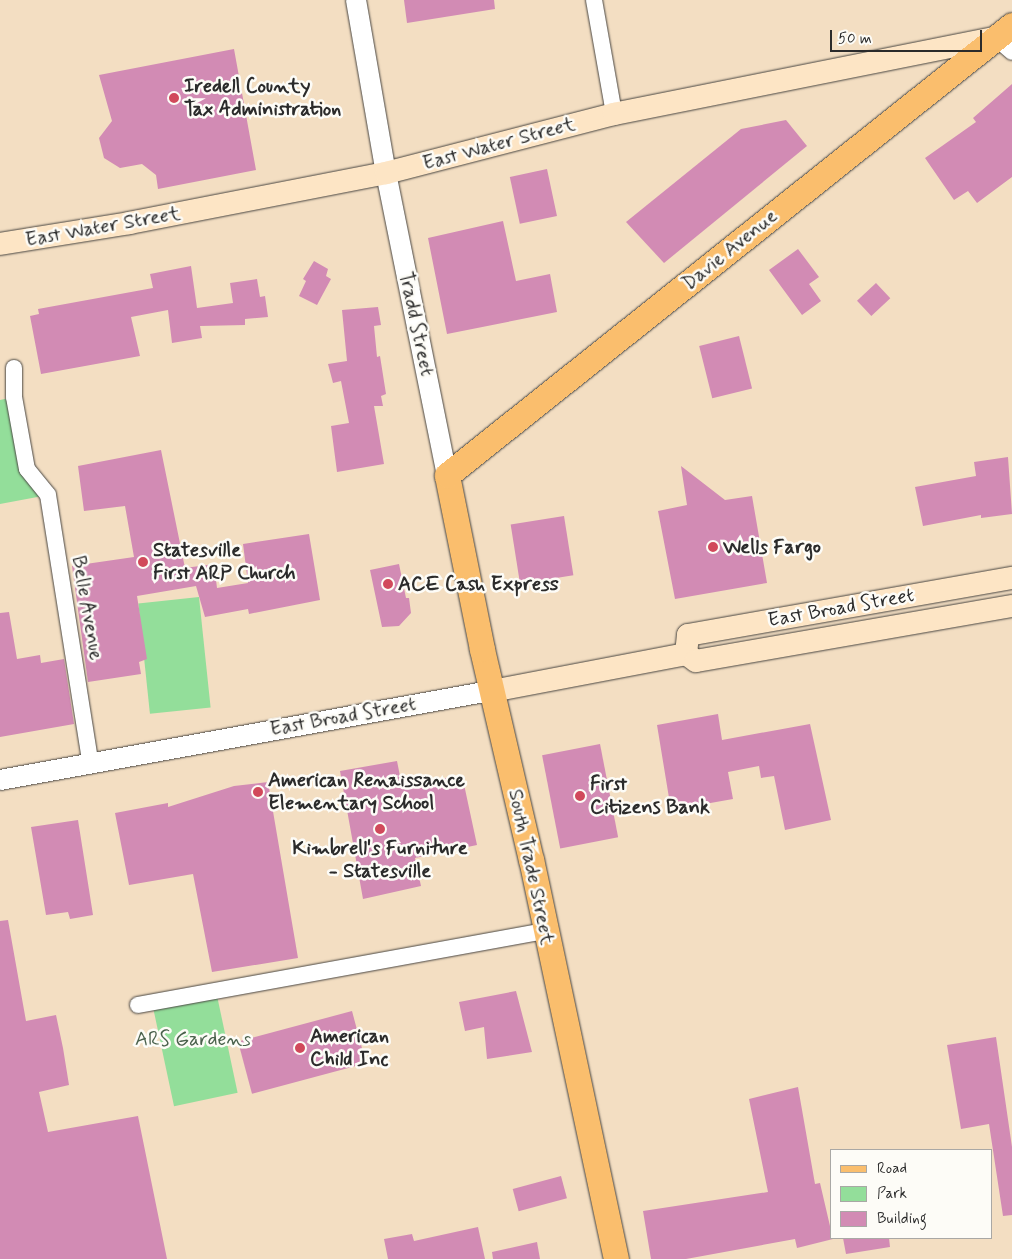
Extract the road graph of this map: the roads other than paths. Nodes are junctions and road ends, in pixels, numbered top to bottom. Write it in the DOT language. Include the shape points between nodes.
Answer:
graph roads {
  1 [pos="356,0"];
  2 [pos="594,0"];
  3 [pos="1007,38"];
  4 [pos="614,114"];
  5 [pos="386,173"];
  6 [pos="0,244"];
  7 [pos="14,368"];
  8 [pos="447,476"];
  9 [pos="1012,578"];
  10 [pos="894,599"];
  11 [pos="1012,606"];
  12 [pos="900,626"];
  13 [pos="686,654"];
  14 [pos="492,691"];
  15 [pos="90,761"];
  16 [pos="0,780"];
  17 [pos="544,931"];
  18 [pos="138,1006"];
  19 [pos="616,1259"];
  1 -- 5 [label="street, Tradd Street"];
  2 -- 4 [label="street"];
  3 -- 4 [label="main road, East Water Street"];
  3 -- 8 [label="main road, Davie Avenue"];
  4 -- 5 [label="main road, East Water Street"];
  5 -- 6 [label="main road, East Water Street" via="119,225"];
  5 -- 8 [label="street, Tradd Street"];
  7 -- 15 [label="street, Belle Avenue" via="14,397 26,469 48,495"];
  8 -- 14 [label="main road, South Trade Street"];
  9 -- 10 [label="main road, East Broad Street"];
  10 -- 12 [label="main road"];
  10 -- 13 [label="main road, East Broad Street" via="688,635"];
  11 -- 12 [label="main road, East Broad Street"];
  12 -- 13 [label="main road, East Broad Street" via="696,661"];
  13 -- 14 [label="main road, East Broad Street"];
  14 -- 15 [label="street, East Broad Street"];
  14 -- 17 [label="main road, South Trade Street"];
  15 -- 16 [label="street, East Broad Street"];
  17 -- 18 [label="street"];
  17 -- 19 [label="main road, South Trade Street"];
}
